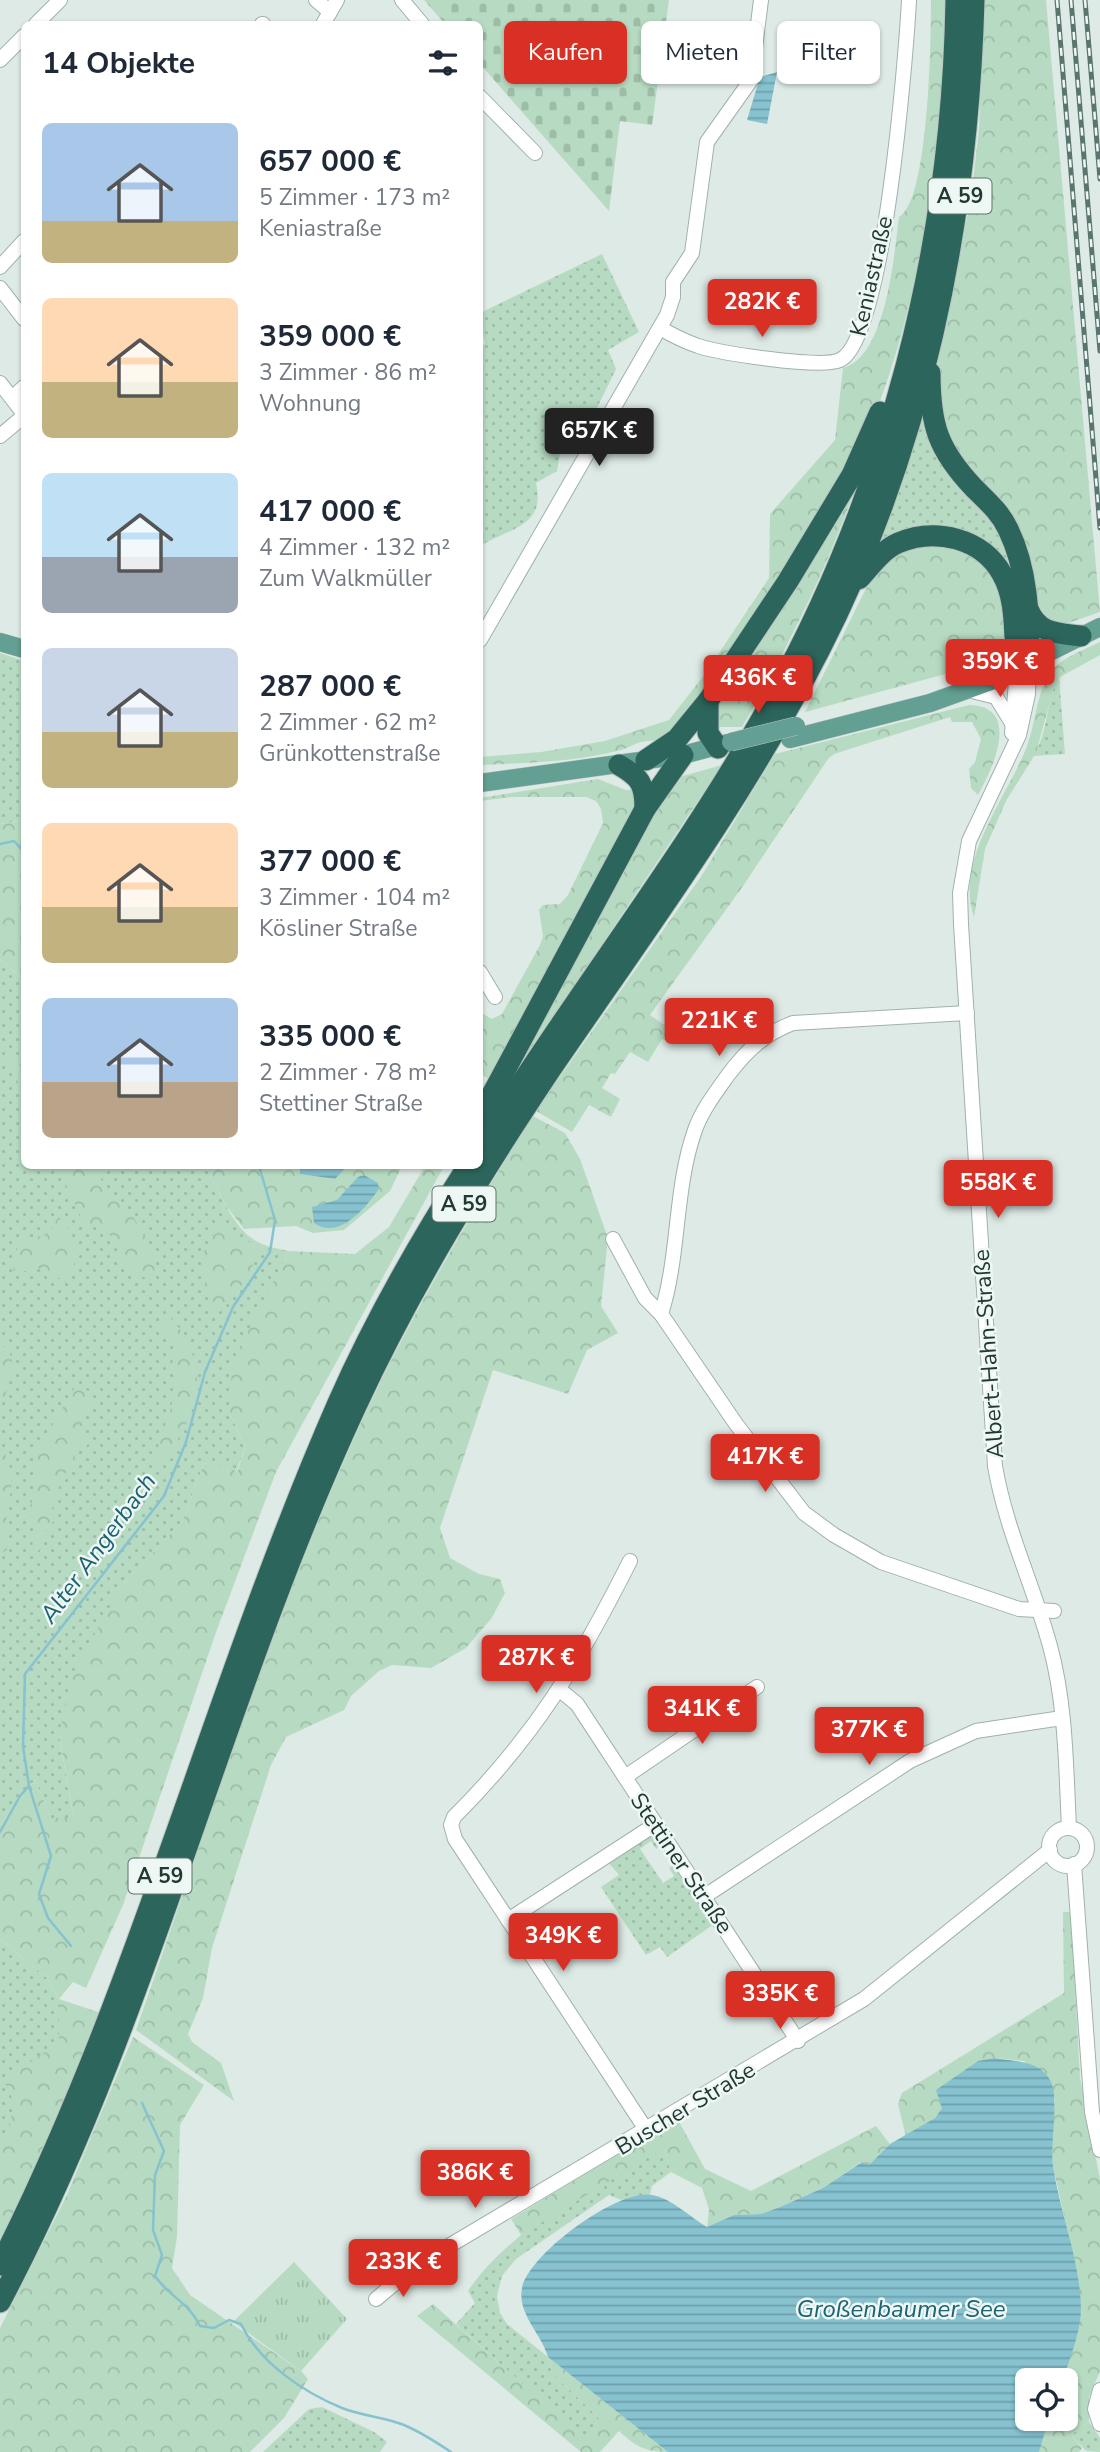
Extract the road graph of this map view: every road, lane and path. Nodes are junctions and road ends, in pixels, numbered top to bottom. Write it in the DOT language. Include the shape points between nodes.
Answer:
graph roads {
  1 [pos="61,0"];
  2 [pos="316,0"];
  3 [pos="402,0"];
  4 [pos="761,0"];
  5 [pos="909,0"];
  6 [pos="956,0"];
  7 [pos="974,0"];
  8 [pos="330,12"];
  9 [pos="39,21"];
  10 [pos="420,21"];
  11 [pos="21,39"];
  12 [pos="0,60"];
  13 [pos="483,100"];
  14 [pos="535,153"];
  15 [pos="21,244"];
  16 [pos="0,267"];
  17 [pos="0,288"];
  18 [pos="922,306"];
  19 [pos="21,315"];
  20 [pos="660,328"];
  21 [pos="930,347"];
  22 [pos="0,383"];
  23 [pos="21,390"];
  24 [pos="12,398"];
  25 [pos="21,411"];
  26 [pos="21,418"];
  27 [pos="0,436"];
  28 [pos="848,591"];
  29 [pos="1028,608"];
  30 [pos="1091,631"];
  31 [pos="483,635"];
  32 [pos="0,642"];
  33 [pos="21,648"];
  34 [pos="1021,663"];
  35 [pos="966,690"];
  36 [pos="708,701"];
  37 [pos="1013,724"];
  38 [pos="793,732"];
  39 [pos="725,747"];
  40 [pos="683,755"];
  41 [pos="1009,755"];
  42 [pos="646,760"];
  43 [pos="619,765"];
  44 [pos="483,783"];
  45 [pos="645,809"];
  46 [pos="483,977"];
  47 [pos="495,997"];
  48 [pos="967,1013"];
  49 [pos="483,1111"];
  50 [pos="483,1143"];
  51 [pos="456,1169"];
  52 [pos="466,1169"];
  53 [pos="432,1227"];
  54 [pos="612,1239"];
  55 [pos="661,1314"];
  56 [pos="630,1561"];
  57 [pos="1038,1611"];
  58 [pos="1054,1611"];
  59 [pos="757,1687"];
  60 [pos="560,1690"];
  61 [pos="1062,1718"];
  62 [pos="625,1777"];
  63 [pos="656,1824"];
  64 [pos="1069,1828"];
  65 [pos="1050,1850"];
  66 [pos="1074,1864"];
  67 [pos="705,1896"];
  68 [pos="508,1920"];
  69 [pos="798,2041"];
  70 [pos="647,2131"];
  71 [pos="1100,2150"];
  72 [pos="0,2265"];
  73 [pos="376,2299"];
  74 [pos="0,2302"];
  75 [pos="1100,2390"];
  76 [pos="1100,2424"];
  1 -- 9 [label="street"];
  2 -- 8 [label="street"];
  3 -- 10 [label="street"];
  4 -- 20 [label="street" via="751,80 707,142 692,253 673,282 673,297"];
  5 -- 20 [label="street, Keniastraße" via="895,154 877,268 857,345 840,360 819,363 722,352"];
  6 -- 18 [label="highway, A 59" via="949,126"];
  7 -- 21 [label="highway, A 59" via="960,197"];
  11 -- 12 [label="street"];
  13 -- 14 [label="street"];
  15 -- 16 [label="street"];
  17 -- 19 [label="street"];
  18 -- 36 [label="highway" via="852,475"];
  18 -- 50 [label="highway, A 59" via="866,493 828,587 768,706 677,852"];
  20 -- 31 [label="street"];
  21 -- 28 [label="highway, A 59" via="884,498"];
  21 -- 29 [label="highway" via="930,413 935,432 948,459 996,509 1008,529 1021,563"];
  22 -- 24 [label="street"];
  23 -- 24 [label="street"];
  24 -- 25 [label="street"];
  26 -- 27 [label="street"];
  28 -- 34 [label="highway" via="882,553 898,543 934,535 966,541 990,559 1006,584"];
  28 -- 74 [label="highway, A 59" via="789,707 689,869 468,1198 362,1393 289,1566 122,2033 54,2194"];
  29 -- 30 [label="highway" via="1032,620 1045,631"];
  29 -- 34 [label="highway"];
  30 -- 34 [label="main road"];
  32 -- 33 [label="main road"];
  34 -- 35 [label="main road"];
  34 -- 37 [label="street, Albert-Hahn-Straße"];
  34 -- 38 [label="main road"];
  34 -- 41 [label="street, Albert-Hahn-Straße" via="1025,712"];
  35 -- 37 [label="street" via="996,697"];
  35 -- 38 [label="main road" via="864,721"];
  36 -- 39 [label="highway" via="708,733"];
  36 -- 42 [label="highway" via="677,739"];
  37 -- 41 [label="street, Albert-Hahn-Straße"];
  38 -- 39 [label="main road, bridge"];
  39 -- 40 [label="main road"];
  40 -- 42 [label="main road"];
  40 -- 45 [label="highway"];
  41 -- 48 [label="street, Albert-Hahn-Straße" via="973,832 963,867 960,893"];
  42 -- 43 [label="main road"];
  43 -- 44 [label="main road"];
  43 -- 45 [label="highway" via="643,783"];
  45 -- 49 [label="highway"];
  46 -- 47 [label="street"];
  48 -- 55 [label="street" via="793,1023 771,1031 746,1051 695,1129 669,1290"];
  48 -- 57 [label="street, Albert-Hahn-Straße" via="995,1466 1005,1519"];
  51 -- 53 [label="highway"];
  52 -- 53 [label="highway, A 59"];
  53 -- 72 [label="highway, A 59" via="334,1412 225,1691 104,2030 38,2189"];
  54 -- 55 [label="street" via="626,1269"];
  55 -- 57 [label="street" via="804,1513 881,1562 975,1597"];
  56 -- 60 [label="street"];
  57 -- 58 [label="street"];
  57 -- 61 [label="street, Albert-Hahn-Straße" via="1050,1645"];
  59 -- 62 [label="street"];
  60 -- 62 [label="street, Stettiner Straße" via="577,1704"];
  60 -- 68 [label="street" via="508,1760 450,1825"];
  61 -- 64 [label="street, Albert-Hahn-Straße"];
  61 -- 67 [label="street" via="976,1731 910,1760"];
  62 -- 63 [label="street, Stettiner Straße"];
  63 -- 67 [label="street, Stettiner Straße"];
  63 -- 68 [label="street"];
  64 -- 65 [label="street" via="1054,1835"];
  64 -- 66 [label="street, Albert-Hahn-Straße" via="1081,1833 1087,1844 1084,1857"];
  65 -- 66 [label="street" via="1060,1863"];
  65 -- 69 [label="street, Buscher Straße" via="864,1999"];
  66 -- 71 [label="street, Albert-Hahn-Straße" via="1092,2112"];
  67 -- 69 [label="street, Stettiner Straße"];
  68 -- 70 [label="street"];
  69 -- 70 [label="street, Buscher Straße"];
  70 -- 73 [label="street, Buscher Straße" via="432,2256"];
  75 -- 76 [label="street" via="1095,2409"];
}
